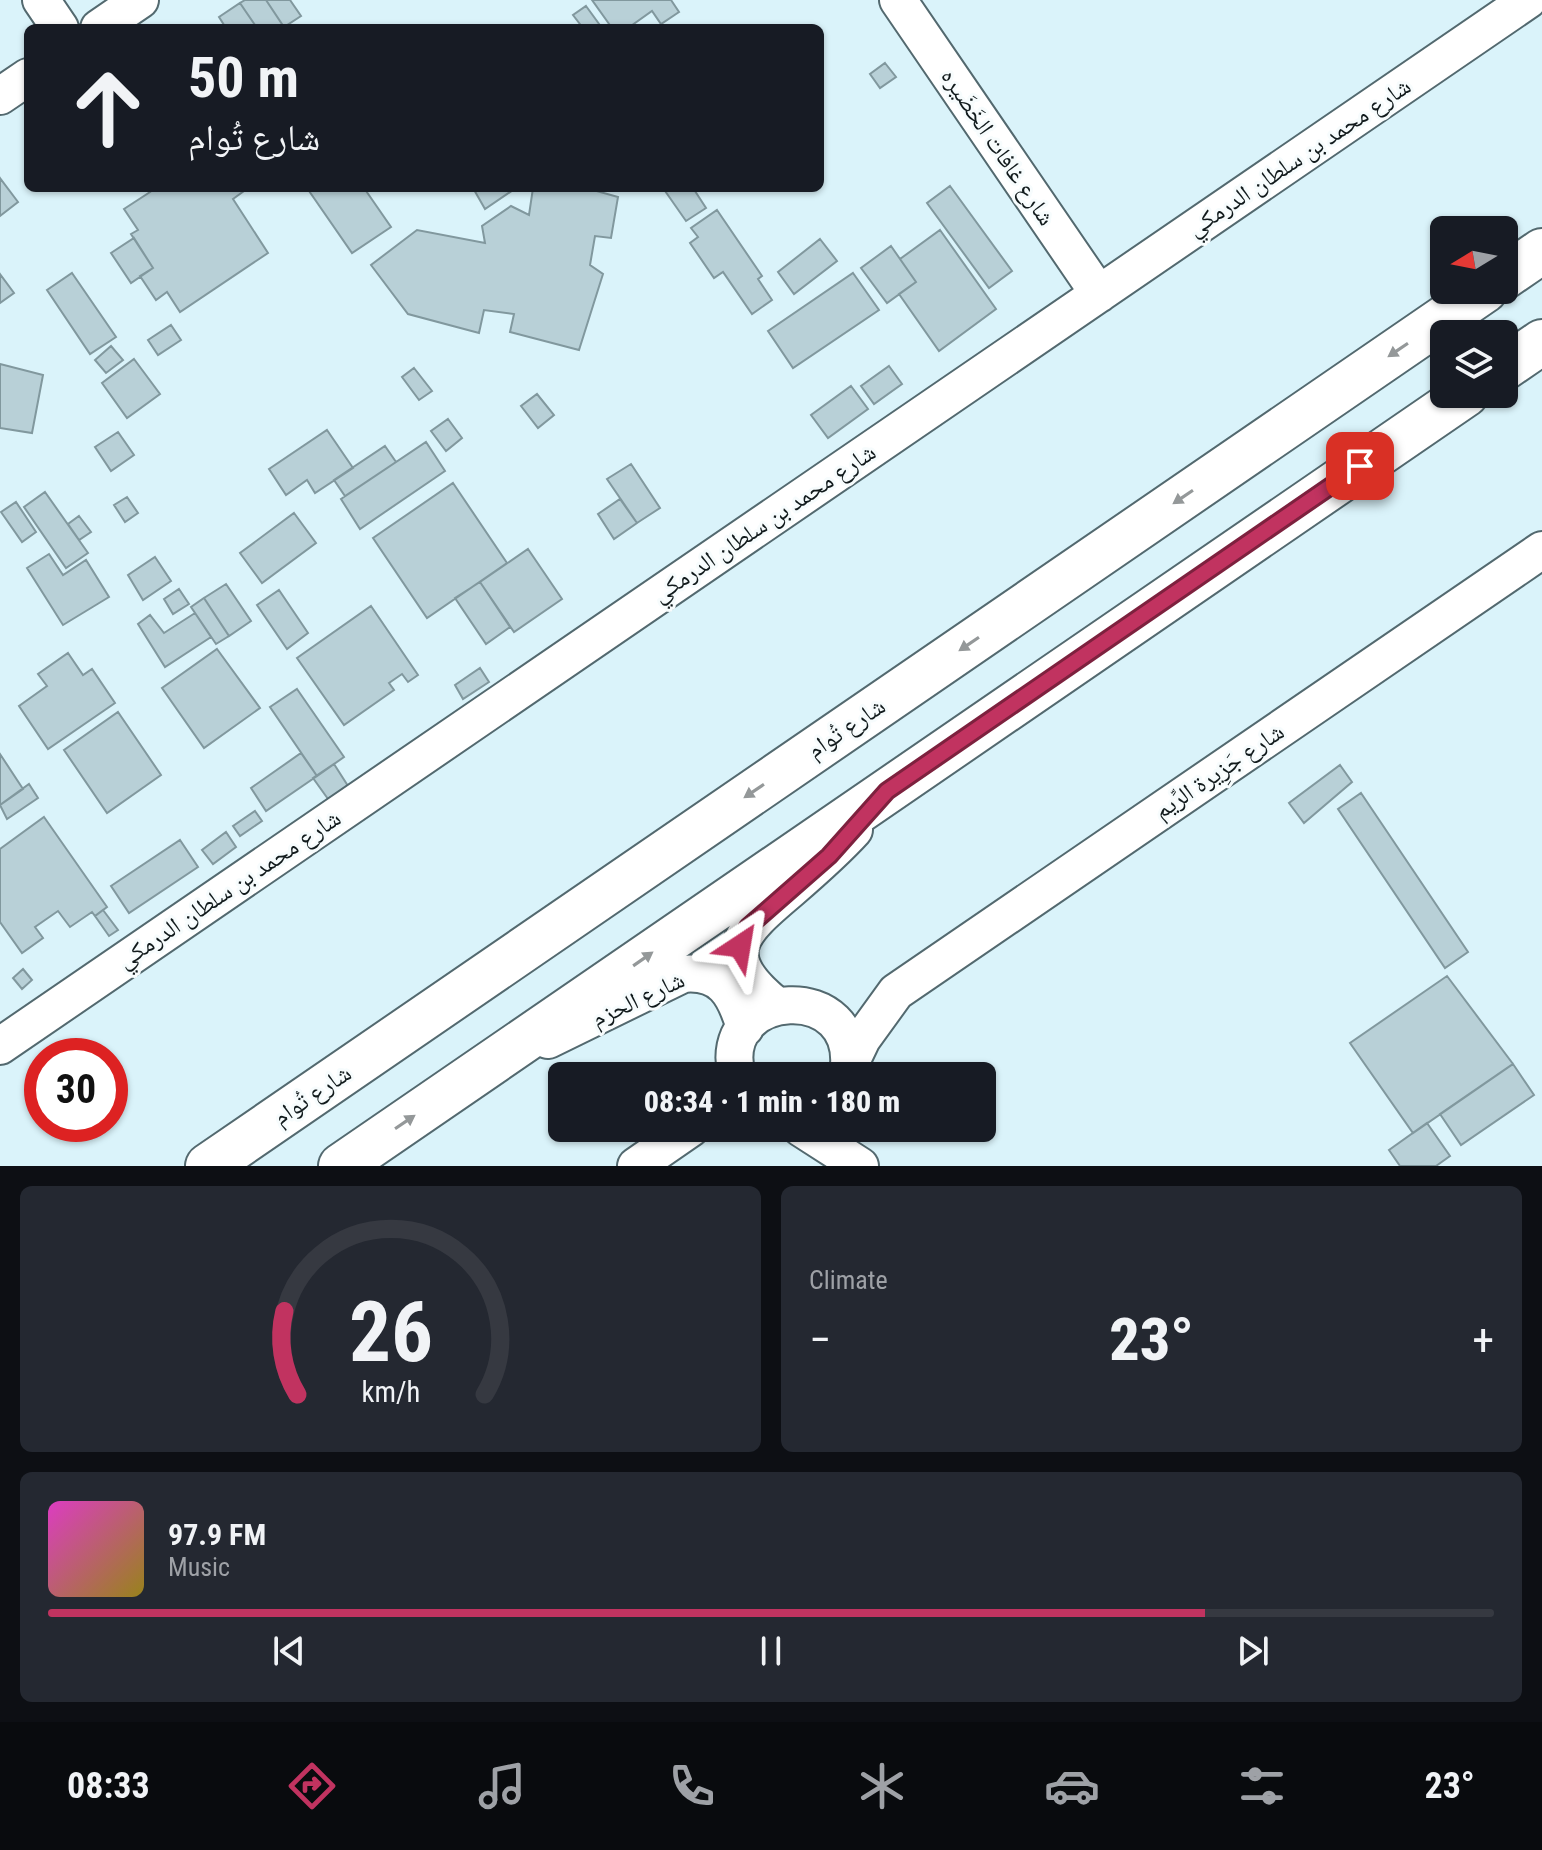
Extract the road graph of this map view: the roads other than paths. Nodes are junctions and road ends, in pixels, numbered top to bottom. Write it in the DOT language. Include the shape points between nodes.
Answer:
graph roads {
  1 [pos="41,0"];
  2 [pos="140,0"];
  3 [pos="898,0"];
  4 [pos="1528,0"];
  5 [pos="57,24"];
  6 [pos="105,24"];
  7 [pos="24,80"];
  8 [pos="0,96"];
  9 [pos="1542,251"];
  10 [pos="1518,267"];
  11 [pos="1099,294"];
  12 [pos="1465,304"];
  13 [pos="1542,342"];
  14 [pos="1518,358"];
  15 [pos="1446,408"];
  16 [pos="1542,550"];
  17 [pos="887,791"];
  18 [pos="896,992"];
  19 [pos="777,1006"];
  20 [pos="817,1009"];
  21 [pos="0,1046"];
  22 [pos="505,1054"];
  23 [pos="736,1059"];
  24 [pos="848,1062"];
  25 [pos="852,1062"];
  26 [pos="672,1142"];
  27 [pos="823,1142"];
  28 [pos="854,1142"];
  29 [pos="208,1166"];
  30 [pos="341,1166"];
  31 [pos="636,1166"];
  32 [pos="861,1166"];
  1 -- 5 [label="street"];
  2 -- 6 [label="street"];
  3 -- 11 [label="street, شارع غافات الخَضَيره"];
  4 -- 11 [label="street, شارع محمد بن سلطان الدرمكي"];
  7 -- 8 [label="street"];
  9 -- 10 [label="main road"];
  11 -- 21 [label="street, شارع محمد بن سلطان الدرمكي"];
  12 -- 29 [label="main road, شارع تُوام, one-way"];
  13 -- 14 [label="main road"];
  15 -- 17 [label="main road"];
  16 -- 18 [label="street, شارع جَزِيرة الرِّيم"];
  17 -- 19 [label="street" via="850,835 742,936 741,958 748,979"];
  22 -- 17 [label="main road, one-way"];
  18 -- 20 [label="street, شارع جَزِيرة الرِّيم"];
  18 -- 25 [label="street, شارع جَزِيرة الرِّيم"];
  19 -- 20 [label="street, شارع جَزِيرة الرِّيم"];
  19 -- 23 [label="street" via="762,1012"];
  20 -- 24 [label="street" via="842,1032"];
  22 -- 23 [label="street, شارع الحزم" via="563,1035 683,974 697,973 711,976 732,992"];
  30 -- 22 [label="main road, one-way"];
  26 -- 31 [label="street"];
  27 -- 32 [label="street"];
  28 -- 32 [label="street"];
}
